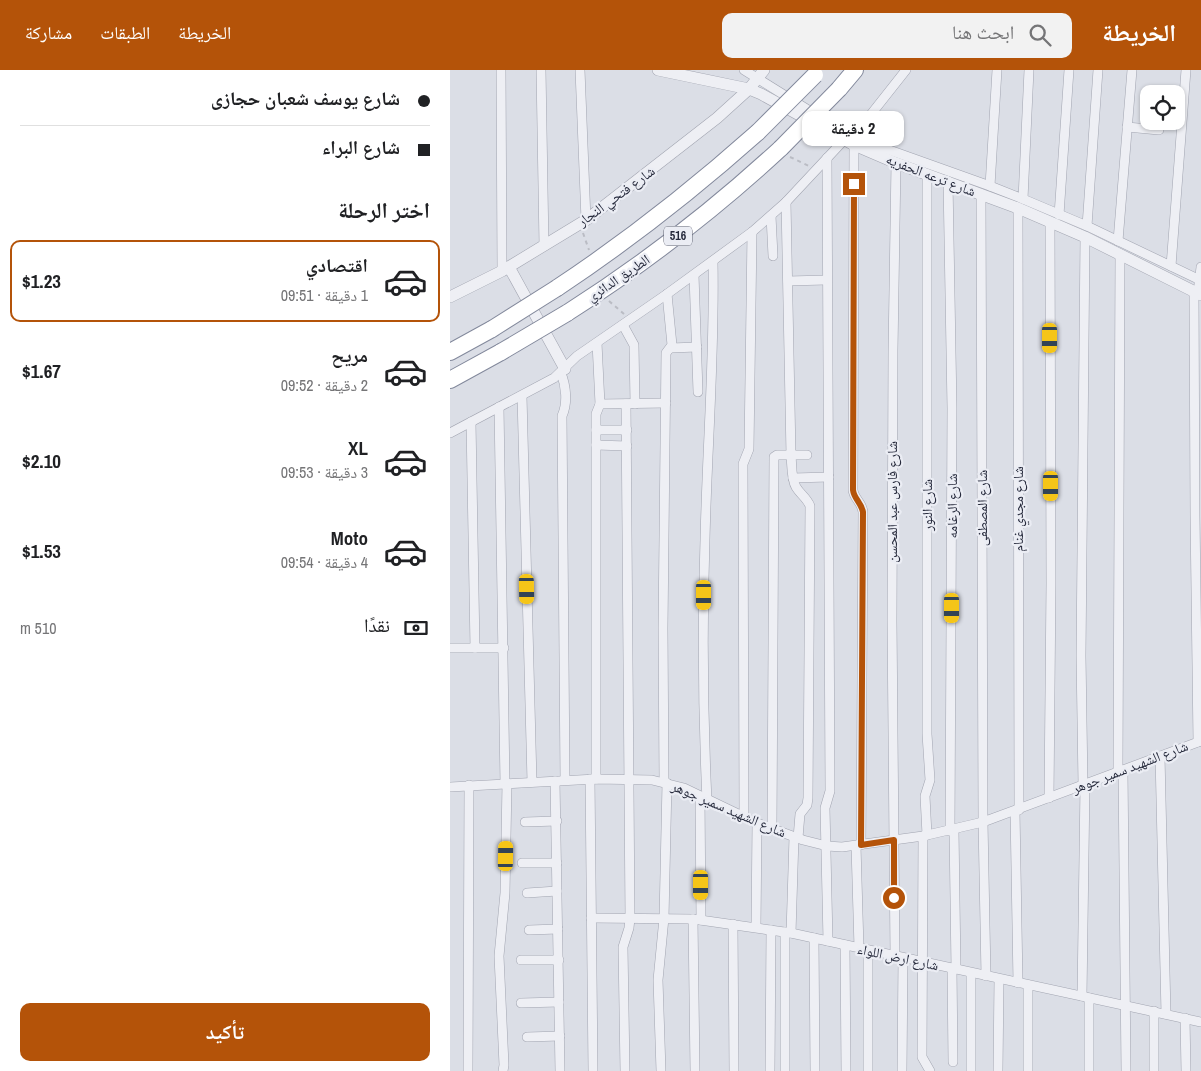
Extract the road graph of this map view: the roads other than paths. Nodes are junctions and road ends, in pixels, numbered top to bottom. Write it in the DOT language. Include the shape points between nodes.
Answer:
graph roads {
  1 [pos="501,70"];
  2 [pos="541,70"];
  3 [pos="580,70"];
  4 [pos="658,70"];
  5 [pos="744,70"];
  6 [pos="855,70"];
  7 [pos="906,70"];
  8 [pos="997,70"];
  9 [pos="1028,70"];
  10 [pos="1069,70"];
  11 [pos="1098,70"];
  12 [pos="1132,70"];
  13 [pos="1186,70"];
  14 [pos="817,73"];
  15 [pos="761,74"];
  16 [pos="749,89"];
  17 [pos="1127,127"];
  18 [pos="1140,128"];
  19 [pos="849,141"];
  20 [pos="827,158"];
  21 [pos="896,163"];
  22 [pos="927,174"];
  23 [pos="948,181"];
  24 [pos="990,186"];
  25 [pos="981,194"];
  26 [pos="786,202"];
  27 [pos="1020,204"];
  28 [pos="771,216"];
  29 [pos="1054,218"];
  30 [pos="583,224"];
  31 [pos="752,232"];
  32 [pos="1086,232"];
  33 [pos="1118,241"];
  34 [pos="544,246"];
  35 [pos="1120,254"];
  36 [pos="774,256"];
  37 [pos="713,261"];
  38 [pos="1170,266"];
  39 [pos="1201,267"];
  40 [pos="506,269"];
  41 [pos="694,275"];
  42 [pos="788,280"];
  43 [pos="826,280"];
  44 [pos="1200,280"];
  45 [pos="1198,293"];
  46 [pos="667,294"];
  47 [pos="450,298"];
  48 [pos="623,325"];
  49 [pos="597,343"];
  50 [pos="697,347"];
  51 [pos="671,348"];
  52 [pos="450,352"];
  53 [pos="563,371"];
  54 [pos="450,380"];
  55 [pos="698,392"];
  56 [pos="522,396"];
  57 [pos="666,403"];
  58 [pos="600,404"];
  59 [pos="630,404"];
  60 [pos="499,408"];
  61 [pos="471,422"];
  62 [pos="596,430"];
  63 [pos="627,430"];
  64 [pos="450,433"];
  65 [pos="596,445"];
  66 [pos="627,446"];
  67 [pos="791,455"];
  68 [pos="807,455"];
  69 [pos="829,476"];
  70 [pos="794,478"];
  71 [pos="450,648"];
  72 [pos="475,648"];
  73 [pos="504,648"];
  74 [pos="1199,742"];
  75 [pos="1160,756"];
  76 [pos="1120,771"];
  77 [pos="593,779"];
  78 [pos="628,779"];
  79 [pos="560,781"];
  80 [pos="532,782"];
  81 [pos="665,782"];
  82 [pos="506,784"];
  83 [pos="1084,784"];
  84 [pos="470,785"];
  85 [pos="450,787"];
  86 [pos="1049,798"];
  87 [pos="703,799"];
  88 [pos="1017,811"];
  89 [pos="744,818"];
  90 [pos="556,821"];
  91 [pos="525,822"];
  92 [pos="983,822"];
  93 [pos="757,823"];
  94 [pos="772,829"];
  95 [pos="952,830"];
  96 [pos="925,835"];
  97 [pos="796,838"];
  98 [pos="894,840"];
  99 [pos="826,846"];
  100 [pos="859,846"];
  101 [pos="522,863"];
  102 [pos="557,863"];
  103 [pos="557,892"];
  104 [pos="527,893"];
  105 [pos="591,918"];
  106 [pos="630,918"];
  107 [pos="664,918"];
  108 [pos="697,920"];
  109 [pos="733,924"];
  110 [pos="756,927"];
  111 [pos="558,929"];
  112 [pos="529,930"];
  113 [pos="770,930"];
  114 [pos="788,933"];
  115 [pos="814,938"];
  116 [pos="828,941"];
  117 [pos="845,945"];
  118 [pos="863,949"];
  119 [pos="899,957"];
  120 [pos="521,960"];
  121 [pos="558,960"];
  122 [pos="922,962"];
  123 [pos="954,969"];
  124 [pos="971,973"];
  125 [pos="986,976"];
  126 [pos="999,979"];
  127 [pos="1018,983"];
  128 [pos="1028,985"];
  129 [pos="1085,997"];
  130 [pos="559,1002"];
  131 [pos="521,1003"];
  132 [pos="1125,1005"];
  133 [pos="1154,1011"];
  134 [pos="1166,1014"];
  135 [pos="1185,1018"];
  136 [pos="1201,1022"];
  137 [pos="560,1036"];
  138 [pos="527,1037"];
  139 [pos="953,1062"];
  140 [pos="468,1071"];
  141 [pos="503,1071"];
  142 [pos="560,1071"];
  143 [pos="593,1071"];
  144 [pos="625,1071"];
  145 [pos="661,1071"];
  146 [pos="695,1071"];
  147 [pos="734,1071"];
  148 [pos="770,1071"];
  149 [pos="785,1071"];
  150 [pos="815,1071"];
  151 [pos="846,1071"];
  152 [pos="868,1071"];
  153 [pos="902,1071"];
  154 [pos="930,1071"];
  155 [pos="971,1071"];
  156 [pos="998,1071"];
  157 [pos="1028,1071"];
  158 [pos="1089,1071"];
  159 [pos="1126,1071"];
  160 [pos="1154,1071"];
  161 [pos="1186,1071"];
  1 -- 40 [label="street"];
  2 -- 34 [label="street"];
  3 -- 30 [label="street"];
  4 -- 16 [label="street, شارع ترعه الحفريه"];
  5 -- 15 [label="street, شارع ترعه الحفريه"];
  6 -- 54 [label="highway, الطريق الدائري / 516, bridge" via="781,148 685,231 601,291"];
  7 -- 19 [label="street"];
  8 -- 24 [label="street"];
  9 -- 27 [label="street, شارع مجدي غنام"];
  10 -- 29 [label="street"];
  11 -- 32 [label="street"];
  12 -- 17 [label="street"];
  13 -- 38 [label="street"];
  14 -- 52 [label="highway, الطريق الدائري / 516, bridge" via="758,132 694,188 593,264"];
  15 -- 16 [label="street, شارع فتحي النجار"];
  15 -- 19 [label="street, شارع ترعه الحفريه"];
  16 -- 19 [label="street, شارع ترعه الحفريه"];
  16 -- 30 [label="street, شارع فتحي النجار"];
  17 -- 18 [label="street"];
  17 -- 33 [label="street"];
  19 -- 20 [label="street"];
  19 -- 21 [label="street, شارع ترعه الحفريه"];
  19 -- 24 [label="street, شارع ترعه الحفريه"];
  19 -- 100 [label="street" via="853,494 863,512"];
  20 -- 26 [label="street"];
  20 -- 43 [label="street"];
  21 -- 22 [label="street, شارع ترعه الحفريه"];
  21 -- 98 [label="street, شارع فارس عبد المحسن" via="892,601"];
  22 -- 23 [label="street, شارع ترعه الحفريه"];
  22 -- 96 [label="street, شارع النور" via="927,724 930,780 926,792"];
  23 -- 25 [label="street, شارع ترعه الحفريه"];
  23 -- 95 [label="street, شارع الرغامه" via="952,408"];
  24 -- 27 [label="street, شارع ترعه الحفريه"];
  25 -- 27 [label="street, شارع ترعه الحفريه"];
  25 -- 92 [label="street, شارع المصطفى"];
  26 -- 28 [label="street"];
  26 -- 42 [label="street"];
  27 -- 29 [label="street, شارع ترعه الحفريه"];
  27 -- 88 [label="street, شارع مجدي غنام"];
  28 -- 31 [label="street"];
  28 -- 36 [label="street"];
  29 -- 32 [label="street, شارع ترعه الحفريه"];
  29 -- 86 [label="street"];
  30 -- 34 [label="street, شارع فتحي النجار"];
  31 -- 37 [label="street"];
  31 -- 89 [label="street" via="749,449 743,464"];
  32 -- 33 [label="street, شارع ترعه الحفريه"];
  32 -- 35 [label="street, شارع ترعه الحفريه"];
  32 -- 83 [label="street" via="1081,656"];
  33 -- 38 [label="street, شارع ترعه الحفريه"];
  34 -- 40 [label="street, شارع فتحي النجار"];
  35 -- 45 [label="street, شارع ترعه الحفريه"];
  35 -- 76 [label="street"];
  37 -- 41 [label="street"];
  37 -- 87 [label="street" via="714,349 705,550"];
  38 -- 44 [label="street, شارع ترعه الحفريه"];
  39 -- 44 [label="street"];
  40 -- 47 [label="street, شارع فتحي النجار"];
  40 -- 53 [label="street"];
  41 -- 46 [label="street"];
  41 -- 50 [label="street"];
  42 -- 43 [label="street"];
  42 -- 67 [label="street"];
  43 -- 69 [label="street"];
  44 -- 45 [label="street"];
  45 -- 74 [label="street" via="1195,516"];
  46 -- 48 [label="street"];
  46 -- 51 [label="street"];
  48 -- 49 [label="street"];
  48 -- 59 [label="street" via="634,345"];
  49 -- 53 [label="street"];
  49 -- 58 [label="street"];
  50 -- 51 [label="street"];
  50 -- 55 [label="street"];
  51 -- 57 [label="street" via="666,353"];
  53 -- 56 [label="street"];
  53 -- 79 [label="street" via="566,408 562,416"];
  56 -- 60 [label="street"];
  56 -- 80 [label="street"];
  57 -- 59 [label="street"];
  57 -- 81 [label="street"];
  58 -- 59 [label="street"];
  58 -- 62 [label="street" via="596,411"];
  59 -- 63 [label="street"];
  60 -- 61 [label="street"];
  60 -- 73 [label="street"];
  61 -- 64 [label="street"];
  61 -- 72 [label="street"];
  62 -- 63 [label="street"];
  62 -- 65 [label="street"];
  63 -- 66 [label="street"];
  65 -- 66 [label="street"];
  65 -- 77 [label="street"];
  66 -- 78 [label="street"];
  67 -- 68 [label="street"];
  67 -- 70 [label="street"];
  67 -- 94 [label="street" via="774,457"];
  69 -- 70 [label="street"];
  69 -- 99 [label="street" via="830,791 825,808"];
  70 -- 97 [label="street" via="796,488 810,506 808,798 800,814"];
  71 -- 72 [label="street"];
  72 -- 73 [label="street"];
  73 -- 82 [label="street"];
  74 -- 75 [label="street, شارع الشهيد سمير جوهر"];
  75 -- 76 [label="street, شارع الشهيد سمير جوهر"];
  75 -- 134 [label="street"];
  76 -- 83 [label="street, شارع الشهيد سمير جوهر"];
  76 -- 132 [label="street"];
  77 -- 78 [label="street, شارع الشهيد سمير جوهر"];
  77 -- 79 [label="street, شارع الشهيد سمير جوهر"];
  77 -- 105 [label="street"];
  78 -- 81 [label="street, شارع الشهيد سمير جوهر"];
  78 -- 106 [label="street"];
  79 -- 80 [label="street, شارع الشهيد سمير جوهر"];
  79 -- 90 [label="street"];
  80 -- 82 [label="street, شارع الشهيد سمير جوهر"];
  81 -- 87 [label="street, شارع الشهيد سمير جوهر"];
  81 -- 107 [label="street"];
  82 -- 84 [label="street, شارع الشهيد سمير جوهر"];
  82 -- 141 [label="street" via="505,893 500,956"];
  83 -- 86 [label="street, شارع الشهيد سمير جوهر"];
  83 -- 129 [label="street"];
  84 -- 85 [label="street, شارع الشهيد سمير جوهر"];
  84 -- 140 [label="street"];
  86 -- 88 [label="street, شارع الشهيد سمير جوهر"];
  87 -- 89 [label="street, شارع الشهيد سمير جوهر"];
  87 -- 108 [label="street"];
  88 -- 92 [label="street, شارع الشهيد سمير جوهر"];
  88 -- 127 [label="street, شارع مجدي غنام"];
  89 -- 93 [label="street, شارع الشهيد سمير جوهر"];
  90 -- 91 [label="street"];
  90 -- 102 [label="street"];
  92 -- 95 [label="street, شارع الشهيد سمير جوهر"];
  92 -- 125 [label="street, شارع المصطفى"];
  93 -- 94 [label="street, شارع الشهيد سمير جوهر"];
  93 -- 110 [label="street"];
  94 -- 97 [label="street, شارع الشهيد سمير جوهر"];
  95 -- 96 [label="street, شارع الشهيد سمير جوهر"];
  95 -- 123 [label="street, شارع الرغامه"];
  96 -- 98 [label="street, شارع الشهيد سمير جوهر"];
  96 -- 122 [label="street, شارع النور"];
  97 -- 99 [label="street, شارع الشهيد سمير جوهر"];
  97 -- 114 [label="street"];
  98 -- 100 [label="street, شارع الشهيد سمير جوهر"];
  98 -- 119 [label="street, شارع فارس عبد المحسن"];
  99 -- 100 [label="street, شارع الشهيد سمير جوهر"];
  99 -- 116 [label="street"];
  100 -- 118 [label="street"];
  101 -- 102 [label="street"];
  102 -- 103 [label="street"];
  103 -- 104 [label="street"];
  103 -- 111 [label="street"];
  105 -- 106 [label="street, شارع ارض اللواء"];
  105 -- 143 [label="street"];
  106 -- 107 [label="street, شارع ارض اللواء"];
  106 -- 144 [label="street" via="623,947"];
  107 -- 108 [label="street, شارع ارض اللواء"];
  107 -- 145 [label="street" via="658,980"];
  108 -- 109 [label="street, شارع ارض اللواء"];
  108 -- 146 [label="street"];
  109 -- 110 [label="street, شارع ارض اللواء"];
  109 -- 147 [label="street"];
  110 -- 113 [label="street, شارع ارض اللواء"];
  111 -- 112 [label="street"];
  111 -- 121 [label="street"];
  113 -- 114 [label="street, شارع ارض اللواء"];
  113 -- 148 [label="street"];
  114 -- 115 [label="street, شارع ارض اللواء"];
  114 -- 149 [label="street"];
  115 -- 116 [label="street, شارع ارض اللواء"];
  115 -- 150 [label="street"];
  116 -- 117 [label="street, شارع ارض اللواء"];
  117 -- 118 [label="street, شارع ارض اللواء"];
  117 -- 151 [label="street"];
  118 -- 119 [label="street, شارع ارض اللواء"];
  118 -- 152 [label="street"];
  119 -- 122 [label="street, شارع ارض اللواء"];
  119 -- 153 [label="street, شارع فارس عبد المحسن"];
  120 -- 121 [label="street"];
  121 -- 130 [label="street"];
  122 -- 123 [label="street, شارع ارض اللواء"];
  122 -- 154 [label="street, شارع النور" via="922,1057"];
  123 -- 124 [label="street, شارع ارض اللواء"];
  123 -- 139 [label="street, شارع الرغامه"];
  124 -- 125 [label="street, شارع ارض اللواء"];
  124 -- 155 [label="street"];
  125 -- 126 [label="street, شارع ارض اللواء"];
  126 -- 127 [label="street, شارع ارض اللواء"];
  126 -- 156 [label="street"];
  127 -- 128 [label="street, شارع ارض اللواء"];
  128 -- 129 [label="street, شارع ارض اللواء"];
  128 -- 157 [label="street"];
  129 -- 132 [label="street, شارع ارض اللواء"];
  129 -- 158 [label="street"];
  130 -- 131 [label="street"];
  130 -- 137 [label="street"];
  132 -- 133 [label="street, شارع ارض اللواء"];
  132 -- 159 [label="street"];
  133 -- 134 [label="street, شارع ارض اللواء"];
  133 -- 160 [label="street"];
  134 -- 135 [label="street, شارع ارض اللواء"];
  135 -- 136 [label="street, شارع ارض اللواء"];
  135 -- 161 [label="street"];
  137 -- 138 [label="street"];
  137 -- 142 [label="street"];
}
